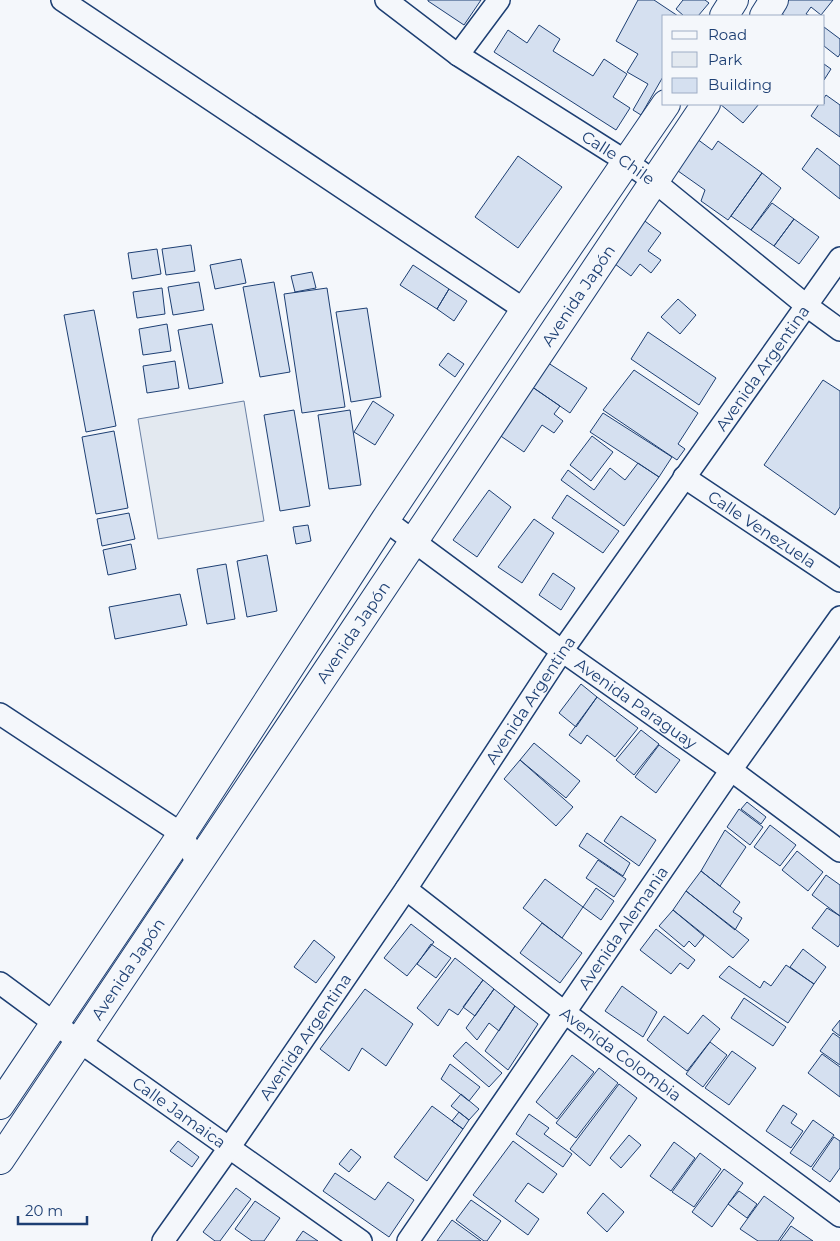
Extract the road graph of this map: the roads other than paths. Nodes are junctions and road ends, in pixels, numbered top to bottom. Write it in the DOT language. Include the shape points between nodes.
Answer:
graph roads {
  1 [pos="62,0"];
  2 [pos="386,0"];
  3 [pos="499,0"];
  4 [pos="734,0"];
  5 [pos="774,0"];
  6 [pos="725,15"];
  7 [pos="765,15"];
  8 [pos="458,55"];
  9 [pos="665,105"];
  10 [pos="705,105"];
  11 [pos="627,162"];
  12 [pos="655,182"];
  13 [pos="840,258"];
  14 [pos="807,306"];
  15 [pos="525,310"];
  16 [pos="840,330"];
  17 [pos="684,477"];
  18 [pos="385,520"];
  19 [pos="413,542"];
  20 [pos="840,581"];
  21 [pos="840,617"];
  22 [pos="562,652"];
  23 [pos="0,714"];
  24 [pos="731,770"];
  25 [pos="182,834"];
  26 [pos="840,851"];
  27 [pos="198,865"];
  28 [pos="406,889"];
  29 [pos="0,983"];
  30 [pos="564,1012"];
  31 [pos="55,1024"];
  32 [pos="80,1042"];
  33 [pos="0,1105"];
  34 [pos="229,1148"];
  35 [pos="0,1160"];
  36 [pos="840,1216"];
  37 [pos="163,1241"];
  38 [pos="361,1241"];
  39 [pos="408,1241"];
  1 -- 15 [label="street"];
  2 -- 8 [label="street, Calle Chile"];
  3 -- 8 [label="street"];
  4 -- 6 [label="street"];
  5 -- 7 [label="street"];
  8 -- 11 [label="street, Calle Chile"];
  9 -- 11 [label="street, Avenida Japón"];
  10 -- 12 [label="street, Avenida Japón"];
  11 -- 12 [label="street, Calle Chile"];
  11 -- 15 [label="street, Avenida Japón"];
  12 -- 14 [label="street, Calle Chile"];
  12 -- 19 [label="street, Avenida Japón"];
  13 -- 14 [label="street, Avenida Argentina"];
  14 -- 16 [label="street, Calle Chile"];
  14 -- 17 [label="street, Avenida Argentina"];
  15 -- 18 [label="street, Avenida Japón"];
  17 -- 20 [label="street, Calle Venezuela"];
  17 -- 22 [label="street, Avenida Argentina"];
  18 -- 19 [label="street, Avenida Paraguay"];
  18 -- 25 [label="street, Avenida Japón"];
  19 -- 22 [label="street, Avenida Paraguay"];
  19 -- 27 [label="street, Avenida Japón"];
  21 -- 24 [label="street, Avenida Alemania"];
  22 -- 24 [label="street, Avenida Paraguay"];
  22 -- 28 [label="street, Avenida Argentina"];
  23 -- 25 [label="street"];
  24 -- 26 [label="street, Avenida Paraguay"];
  24 -- 30 [label="street, Avenida Alemania"];
  25 -- 27 [label="street"];
  25 -- 31 [label="street, Avenida Japón"];
  27 -- 32 [label="street, Avenida Japón"];
  28 -- 30 [label="street, Avenida Colombia"];
  28 -- 34 [label="street, Avenida Argentina"];
  29 -- 31 [label="street, Calle Jamaica"];
  30 -- 36 [label="street, Avenida Colombia"];
  30 -- 39 [label="street, Avenida Alemania"];
  31 -- 32 [label="street, Calle Jamaica"];
  31 -- 33 [label="street, Avenida Japón"];
  32 -- 34 [label="street, Calle Jamaica"];
  32 -- 35 [label="street, Avenida Japón"];
  34 -- 37 [label="street, Avenida Argentina"];
  34 -- 38 [label="street, Calle Jamaica"];
}
